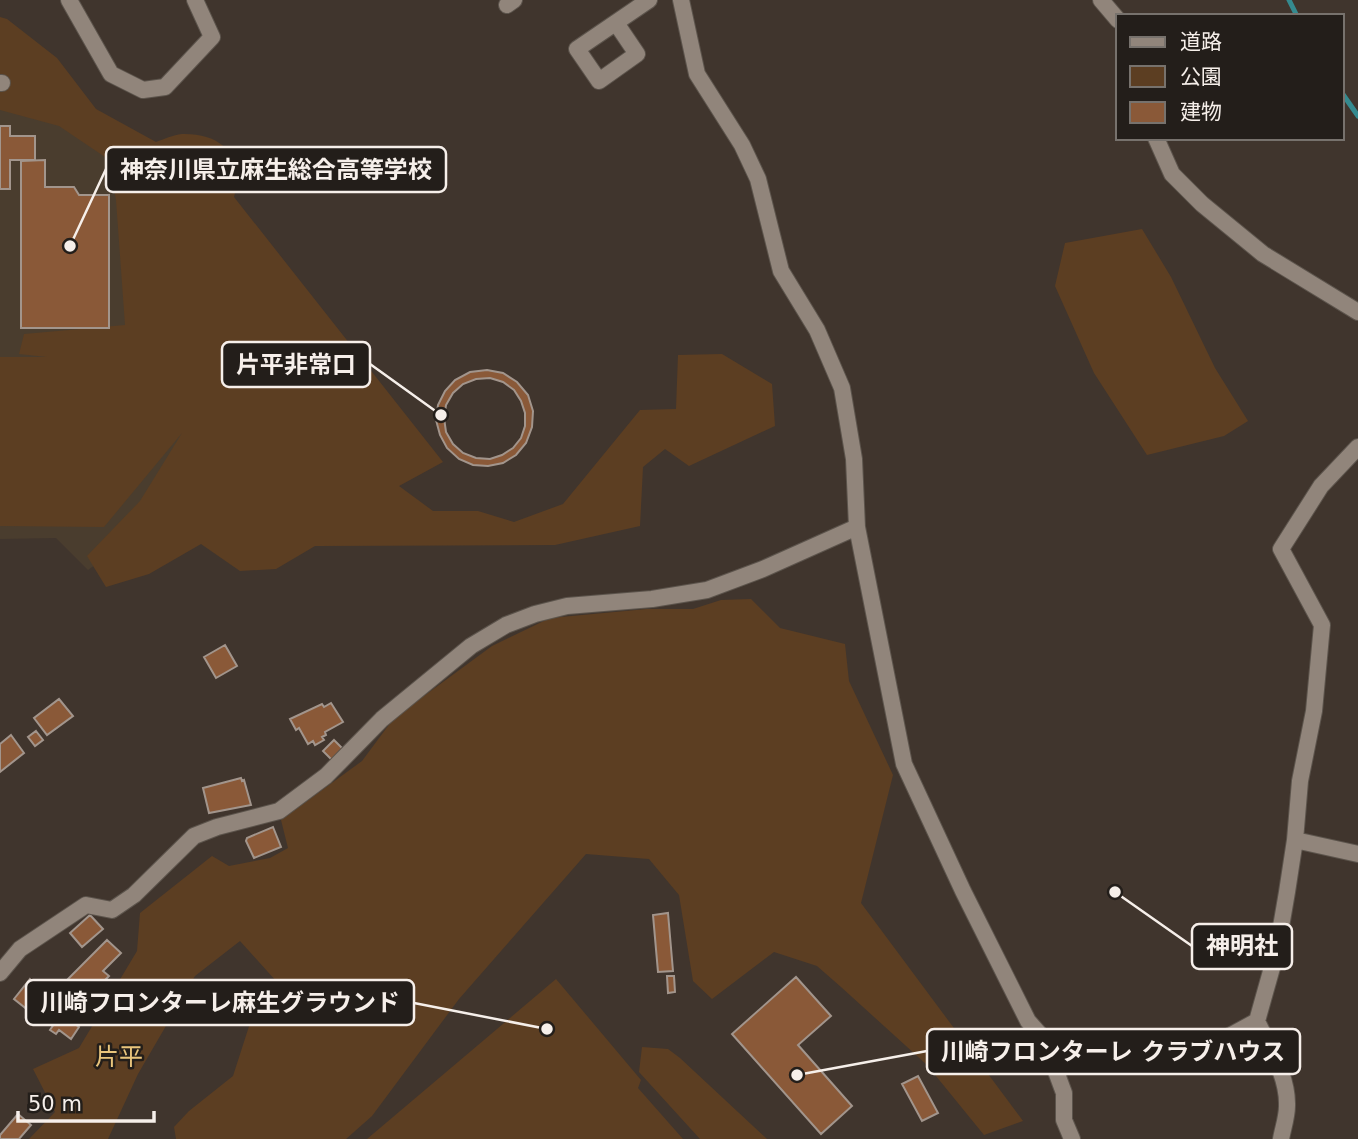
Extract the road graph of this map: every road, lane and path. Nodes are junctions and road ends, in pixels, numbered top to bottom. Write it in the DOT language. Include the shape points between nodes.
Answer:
graph roads {
  1 [pos="69,0"];
  2 [pos="195,0"];
  3 [pos="649,0"];
  4 [pos="681,0"];
  5 [pos="1101,0"];
  6 [pos="1116,18"];
  7 [pos="616,23"];
  8 [pos="1157,140"];
  9 [pos="1358,312"];
  10 [pos="1358,447"];
  11 [pos="857,527"];
  12 [pos="1295,840"];
  13 [pos="1358,853"];
  14 [pos="0,972"];
  15 [pos="1257,1021"];
  16 [pos="1178,1064"];
  17 [pos="1072,1139"];
  18 [pos="1281,1139"];
  1 -- 2 [label="street" via="111,74 143,90 165,87 212,37"];
  3 -- 7 [label="street"];
  4 -- 11 [label="street" via="697,74 758,178 781,271 817,330 842,388 854,459"];
  5 -- 6 [label="street"];
  8 -- 9 [label="street" via="1172,174 1202,204 1263,254"];
  10 -- 12 [label="street" via="1321,486 1281,549 1322,625"];
  11 -- 14 [label="street" via="707,590 567,606 506,625 471,646 382,719 326,776 279,811 194,836 134,895 112,910 86,905 20,949"];
  11 -- 17 [label="street" via="904,764 1028,1021 1044,1039 1064,1093 1064,1120"];
  12 -- 13 [label="street"];
  12 -- 15 [label="street" via="1277,950"];
  15 -- 16 [label="street"];
  15 -- 18 [label="street" via="1286,1089"];
}
